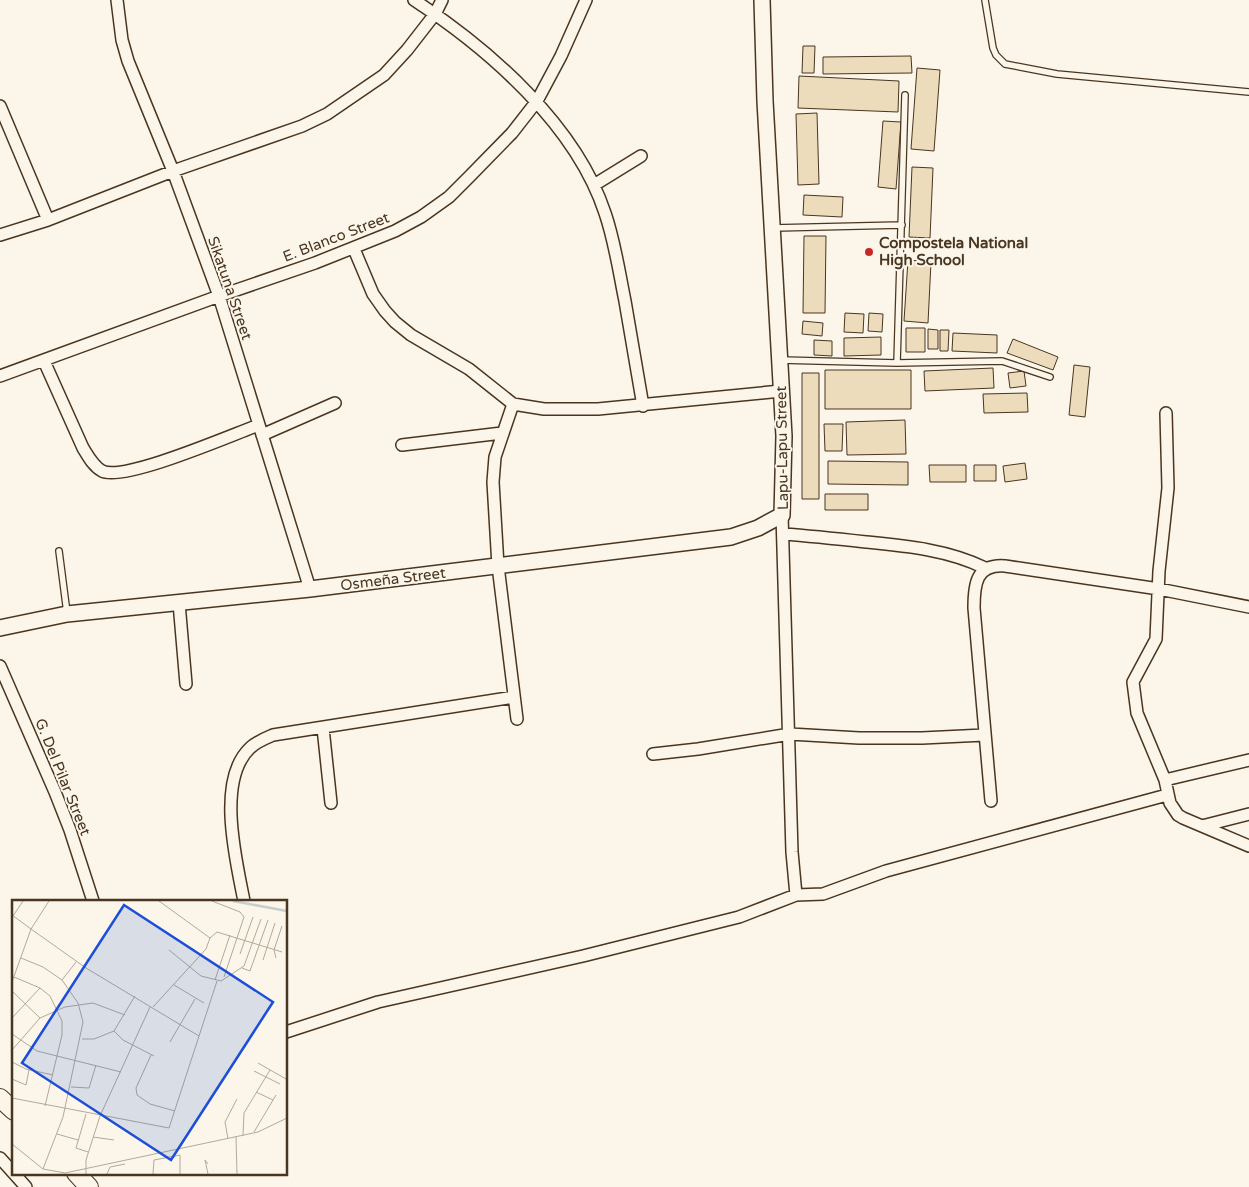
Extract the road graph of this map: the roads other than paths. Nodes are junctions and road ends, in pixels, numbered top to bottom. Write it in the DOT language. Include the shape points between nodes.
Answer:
graph roads {
  1 [pos="117,0"];
  2 [pos="414,0"];
  3 [pos="442,0"];
  4 [pos="586,0"];
  5 [pos="762,0"];
  6 [pos="985,0"];
  7 [pos="435,14"];
  8 [pos="1249,92"];
  9 [pos="905,95"];
  10 [pos="537,102"];
  11 [pos="0,106"];
  12 [pos="641,156"];
  13 [pos="173,171"];
  14 [pos="594,185"];
  15 [pos="48,220"];
  16 [pos="902,225"];
  17 [pos="771,228"];
  18 [pos="0,236"];
  19 [pos="354,249"];
  20 [pos="219,296"];
  21 [pos="779,360"];
  22 [pos="44,361"];
  23 [pos="897,363"];
  24 [pos="0,376"];
  25 [pos="1050,376"];
  26 [pos="781,391"];
  27 [pos="335,403"];
  28 [pos="513,404"];
  29 [pos="643,406"];
  30 [pos="1166,413"];
  31 [pos="260,430"];
  32 [pos="502,433"];
  33 [pos="402,445"];
  34 [pos="782,515"];
  35 [pos="783,534"];
  36 [pos="60,551"];
  37 [pos="498,566"];
  38 [pos="985,568"];
  39 [pos="310,589"];
  40 [pos="1159,589"];
  41 [pos="179,603"];
  42 [pos="1249,607"];
  43 [pos="67,614"];
  44 [pos="0,628"];
  45 [pos="0,666"];
  46 [pos="186,684"];
  47 [pos="514,697"];
  48 [pos="517,719"];
  49 [pos="323,728"];
  50 [pos="790,734"];
  51 [pos="984,735"];
  52 [pos="653,754"];
  53 [pos="1249,760"];
  54 [pos="1165,780"];
  55 [pos="1167,795"];
  56 [pos="991,801"];
  57 [pos="331,802"];
  58 [pos="1249,814"];
  59 [pos="1202,826"];
  60 [pos="1249,846"];
  61 [pos="796,895"];
  62 [pos="93,900"];
  63 [pos="244,900"];
  64 [pos="288,1031"];
  65 [pos="0,1098"];
  66 [pos="12,1109"];
  67 [pos="0,1158"];
  68 [pos="12,1171"];
  69 [pos="14,1174"];
  70 [pos="77,1174"];
  71 [pos="26,1187"];
  72 [pos="89,1187"];
  1 -- 13 [label="street, Sikatuna Street" via="128,61"];
  2 -- 7 [label="street"];
  3 -- 7 [label="street"];
  4 -- 10 [label="street, E. Blanco Street"];
  5 -- 17 [label="street, Lapu-Lapu Street"];
  6 -- 8 [label="lane" via="993,48 1005,64 1057,74"];
  7 -- 10 [label="street"];
  7 -- 13 [label="street" via="384,75 327,114 302,126"];
  9 -- 16 [label="lane"];
  10 -- 14 [label="street" via="568,142"];
  10 -- 19 [label="street, E. Blanco Street" via="512,133 449,197 421,217"];
  11 -- 15 [label="street"];
  12 -- 14 [label="street"];
  13 -- 15 [label="street"];
  13 -- 20 [label="street, Sikatuna Street"];
  14 -- 29 [label="street" via="613,240"];
  15 -- 18 [label="street"];
  16 -- 17 [label="lane"];
  16 -- 23 [label="lane"];
  17 -- 21 [label="street, Lapu-Lapu Street"];
  19 -- 20 [label="street, E. Blanco Street"];
  19 -- 28 [label="street" via="373,294 395,322 469,370"];
  20 -- 22 [label="street, E. Blanco Street"];
  20 -- 31 [label="street, Sikatuna Street"];
  21 -- 23 [label="lane"];
  21 -- 26 [label="street, Lapu-Lapu Street"];
  22 -- 24 [label="street, E. Blanco Street"];
  22 -- 31 [label="street" via="83,448 102,471 142,469"];
  23 -- 25 [label="lane" via="1002,361"];
  26 -- 29 [label="street"];
  26 -- 34 [label="street, Lapu-Lapu Street" via="785,458"];
  27 -- 31 [label="street"];
  28 -- 29 [label="street" via="570,410"];
  28 -- 32 [label="street"];
  30 -- 40 [label="street" via="1168,488"];
  31 -- 39 [label="street, Sikatuna Street"];
  32 -- 33 [label="street"];
  32 -- 37 [label="street" via="495,457 493,482"];
  34 -- 35 [label="street, Lapu-Lapu Street"];
  34 -- 37 [label="street, Osmeña Street" via="731,537"];
  35 -- 38 [label="street" via="898,545 942,553"];
  35 -- 50 [label="street, Lapu-Lapu Street"];
  36 -- 43 [label="lane"];
  37 -- 39 [label="street, Osmeña Street"];
  37 -- 47 [label="street"];
  38 -- 40 [label="street" via="1005,566"];
  38 -- 51 [label="street" via="974,589"];
  39 -- 41 [label="street, Osmeña Street"];
  40 -- 42 [label="street"];
  40 -- 54 [label="street" via="1156,639 1136,675 1133,688 1137,713"];
  41 -- 43 [label="street, Osmeña Street"];
  41 -- 46 [label="street"];
  43 -- 44 [label="street, Osmeña Street"];
  45 -- 62 [label="street, G. Del Pilar Street" via="55,792"];
  47 -- 48 [label="street"];
  47 -- 49 [label="street"];
  49 -- 57 [label="street"];
  49 -- 63 [label="street" via="274,735 250,748 239,763 234,776 231,812"];
  50 -- 51 [label="street" via="859,738"];
  50 -- 52 [label="street"];
  50 -- 61 [label="street, Lapu-Lapu Street"];
  51 -- 56 [label="street"];
  53 -- 54 [label="street"];
  54 -- 55 [label="street"];
  55 -- 59 [label="street" via="1178,815"];
  55 -- 61 [label="street" via="886,871 823,894"];
  58 -- 59 [label="street"];
  59 -- 60 [label="street"];
  61 -- 64 [label="street" via="739,917 378,1002"];
  65 -- 66 [label="main road"];
  67 -- 68 [label="street"];
  69 -- 71 [label="street"];
  70 -- 72 [label="main road"];
}
